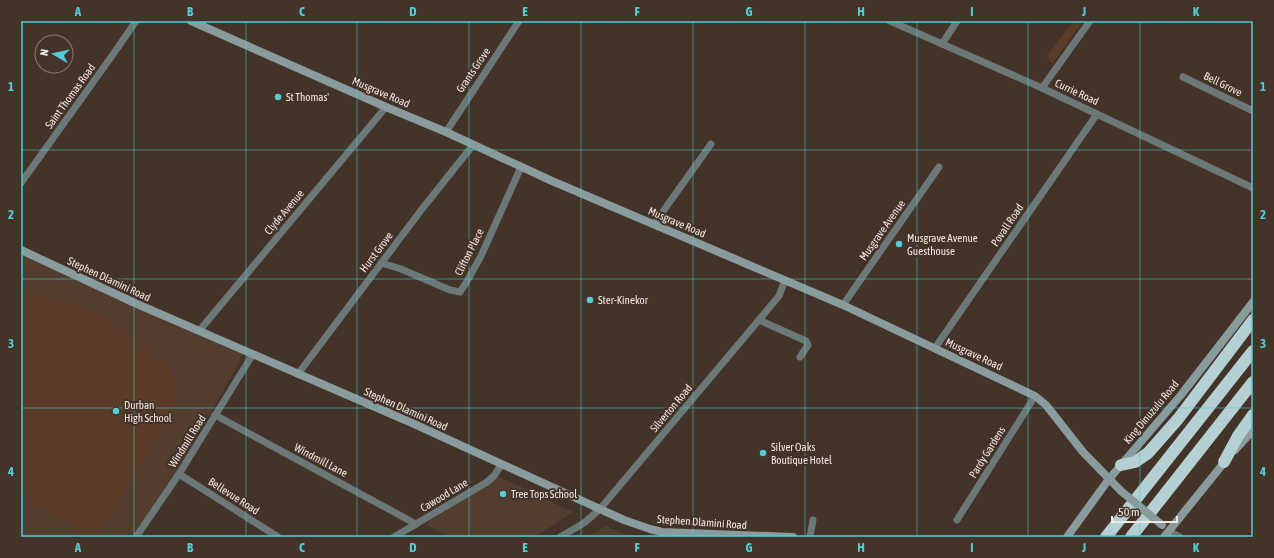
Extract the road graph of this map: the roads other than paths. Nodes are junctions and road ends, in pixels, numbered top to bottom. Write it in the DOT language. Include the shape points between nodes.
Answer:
graph roads {
  1 [pos="136,21"];
  2 [pos="191,21"];
  3 [pos="519,21"];
  4 [pos="890,21"];
  5 [pos="958,21"];
  6 [pos="1090,21"];
  7 [pos="942,44"];
  8 [pos="1183,77"];
  9 [pos="1042,88"];
  10 [pos="386,107"];
  11 [pos="1253,111"];
  12 [pos="1097,114"];
  13 [pos="446,132"];
  14 [pos="711,144"];
  15 [pos="473,145"];
  16 [pos="522,167"];
  17 [pos="939,167"];
  18 [pos="21,183"];
  19 [pos="1253,188"];
  20 [pos="654,224"];
  21 [pos="21,250"];
  22 [pos="382,263"];
  23 [pos="785,280"];
  24 [pos="1253,302"];
  25 [pos="843,305"];
  26 [pos="759,320"];
  27 [pos="1253,320"];
  28 [pos="199,331"];
  29 [pos="935,348"];
  30 [pos="1253,351"];
  31 [pos="253,354"];
  32 [pos="800,357"];
  33 [pos="298,374"];
  34 [pos="1253,382"];
  35 [pos="1035,396"];
  36 [pos="215,415"];
  37 [pos="1253,415"];
  38 [pos="1253,430"];
  39 [pos="1224,462"];
  40 [pos="501,465"];
  41 [pos="1121,465"];
  42 [pos="179,474"];
  43 [pos="1109,479"];
  44 [pos="600,509"];
  45 [pos="813,520"];
  46 [pos="957,520"];
  47 [pos="416,524"];
  48 [pos="1166,534"];
  49 [pos="733,536"];
  50 [pos="136,537"];
  51 [pos="278,537"];
  52 [pos="394,537"];
  53 [pos="560,537"];
  54 [pos="793,537"];
  55 [pos="810,537"];
  56 [pos="1067,537"];
  57 [pos="1106,537"];
  58 [pos="1131,537"];
  59 [pos="1180,537"];
  1 -- 18 [label="street, Saint Thomas Road"];
  2 -- 10 [label="main road, Musgrave Road"];
  3 -- 13 [label="street, Grants Grove"];
  4 -- 7 [label="street, Currie Road"];
  5 -- 7 [label="street"];
  6 -- 9 [label="street"];
  7 -- 9 [label="street, Currie Road"];
  8 -- 11 [label="street, Bell Grove"];
  9 -- 12 [label="street, Currie Road"];
  10 -- 13 [label="main road, Musgrave Road"];
  10 -- 28 [label="street, Clyde Avenue"];
  12 -- 19 [label="street, Currie Road"];
  12 -- 29 [label="street, Povall Road"];
  13 -- 15 [label="main road, Musgrave Road"];
  14 -- 20 [label="street"];
  15 -- 16 [label="main road, Musgrave Road"];
  15 -- 22 [label="street, Hurst Grove"];
  16 -- 20 [label="main road, Musgrave Road"];
  16 -- 22 [label="street, Clifton Place" via="481,256 460,292"];
  17 -- 25 [label="street, Musgrave Avenue"];
  20 -- 23 [label="main road, Musgrave Road"];
  21 -- 28 [label="main road, Stephen Dlamini Road"];
  22 -- 33 [label="street, Hurst Grove"];
  23 -- 25 [label="main road, Musgrave Road"];
  23 -- 26 [label="street, Silverton Road" via="779,296"];
  24 -- 41 [label="main road, King Dinuzulu Road" via="1181,395"];
  25 -- 29 [label="main road, Musgrave Road"];
  26 -- 32 [label="street" via="806,342 808,345"];
  26 -- 44 [label="street, Silverton Road"];
  27 -- 41 [label="highway" via="1178,419 1148,453 1135,462"];
  28 -- 31 [label="main road, Stephen Dlamini Road"];
  29 -- 35 [label="main road, Musgrave Road"];
  30 -- 57 [label="highway"];
  31 -- 33 [label="main road, Stephen Dlamini Road"];
  31 -- 36 [label="street, Windmill Road"];
  33 -- 40 [label="main road, Stephen Dlamini Road"];
  34 -- 58 [label="highway"];
  35 -- 43 [label="main road, Musgrave Road" via="1046,405 1083,452"];
  35 -- 46 [label="street, Pardy Gardens"];
  36 -- 42 [label="street, Windmill Road"];
  36 -- 47 [label="street, Windmill Lane"];
  37 -- 39 [label="highway"];
  38 -- 39 [label="main road"];
  39 -- 48 [label="main road"];
  40 -- 44 [label="main road, Stephen Dlamini Road"];
  40 -- 47 [label="street, Cawood Lane" via="494,476 486,482"];
  41 -- 43 [label="main road, King Dinuzulu Road"];
  42 -- 50 [label="street, Windmill Road"];
  42 -- 51 [label="street, Bellevue Road"];
  43 -- 48 [label="main road, Musgrave Road, bridge" via="1162,525"];
  43 -- 56 [label="main road, King Dinuzulu Road"];
  44 -- 49 [label="main road, Stephen Dlamini Road" via="656,531"];
  44 -- 53 [label="street, Silverton Road" via="584,523"];
  45 -- 55 [label="street"];
  47 -- 52 [label="street, Cawood Lane"];
  48 -- 59 [label="street"];
  49 -- 54 [label="main road, Stephen Dlamini Road"];
}
